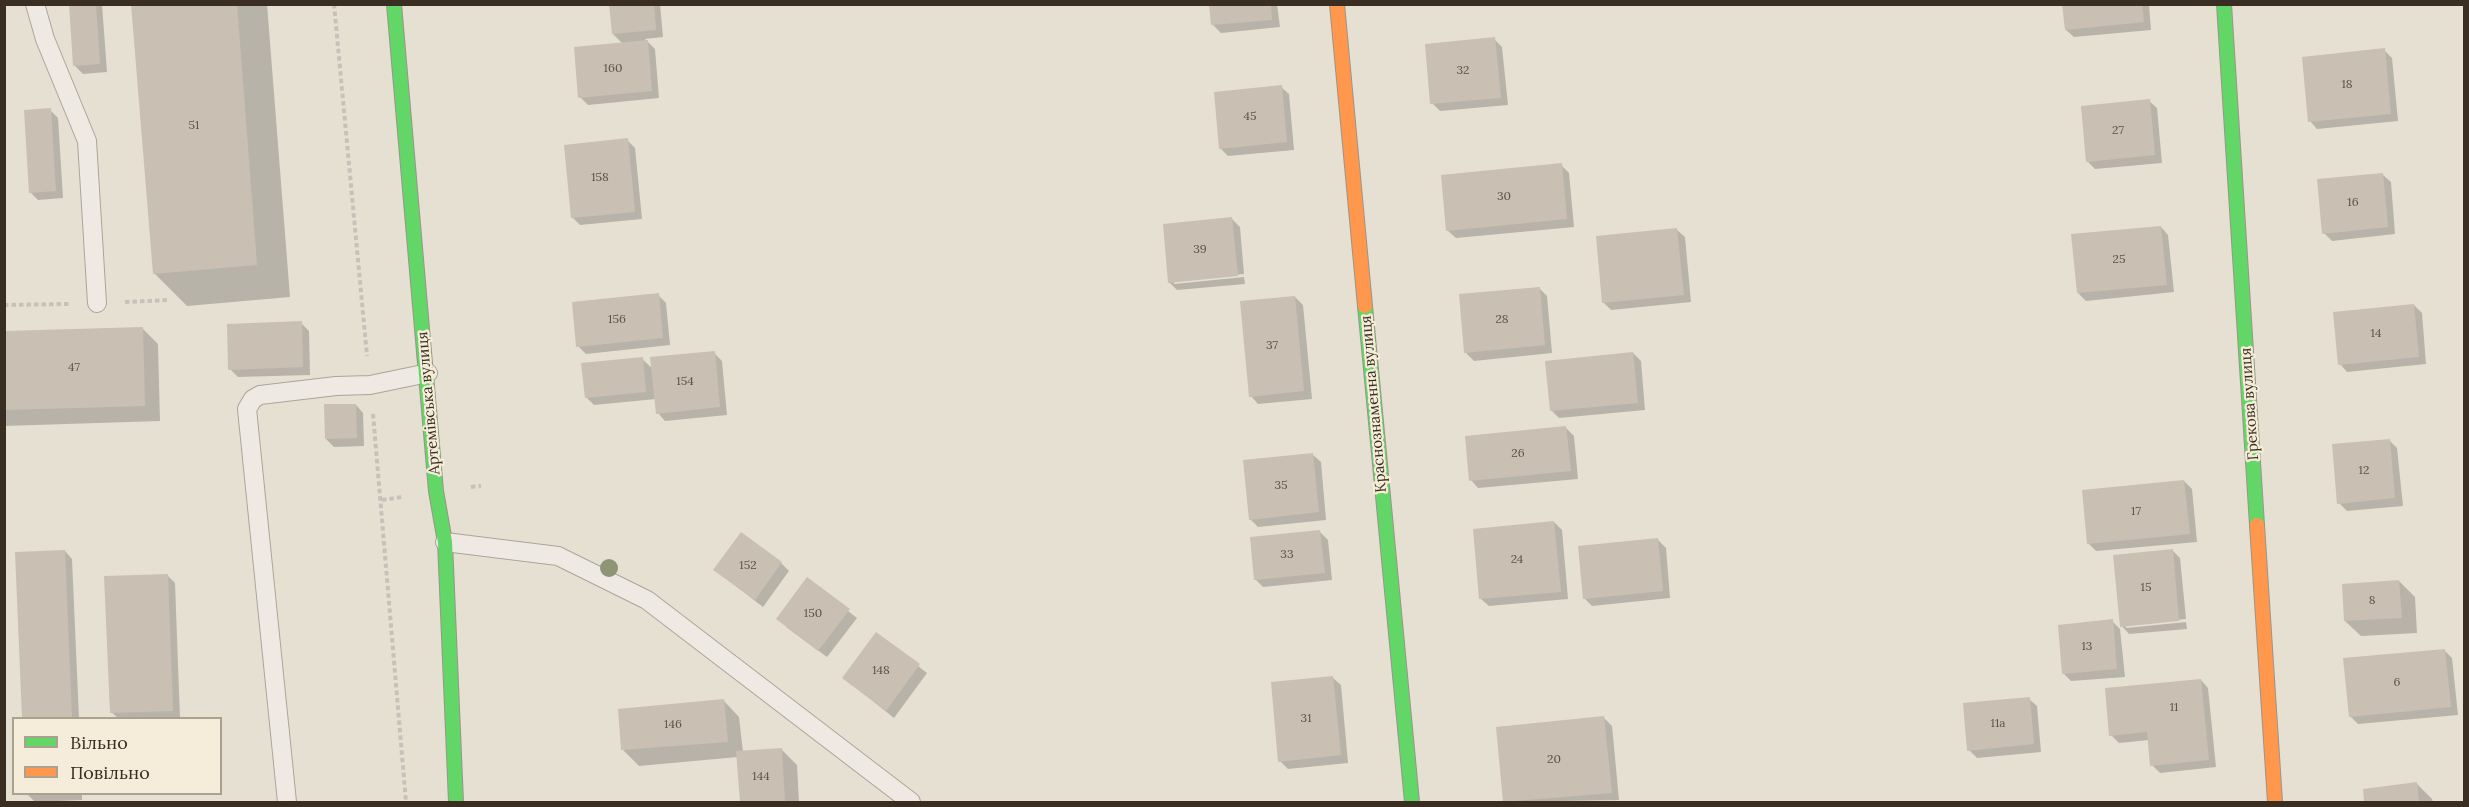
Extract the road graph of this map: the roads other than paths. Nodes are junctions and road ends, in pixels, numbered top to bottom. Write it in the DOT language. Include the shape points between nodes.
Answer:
graph roads {
  1 [pos="35,4"];
  2 [pos="394,4"];
  3 [pos="1337,4"];
  4 [pos="2224,4"];
  5 [pos="97,303"];
  6 [pos="428,373"];
  7 [pos="445,542"];
  8 [pos="287,802"];
  9 [pos="456,802"];
  10 [pos="911,802"];
  11 [pos="1412,802"];
  12 [pos="2275,802"];
  1 -- 5 [label="lane" via="45,39 87,141"];
  2 -- 6 [label="street, Артемівська вулиця"];
  3 -- 11 [label="street, Краснознаменна вулиця"];
  4 -- 12 [label="street, Грекова вулиця"];
  6 -- 7 [label="street, Артемівська вулиця" via="436,490"];
  6 -- 8 [label="lane" via="370,385 260,395 247,409"];
  7 -- 9 [label="street, Артемівська вулиця"];
  7 -- 10 [label="lane" via="558,556 647,600"];
}
